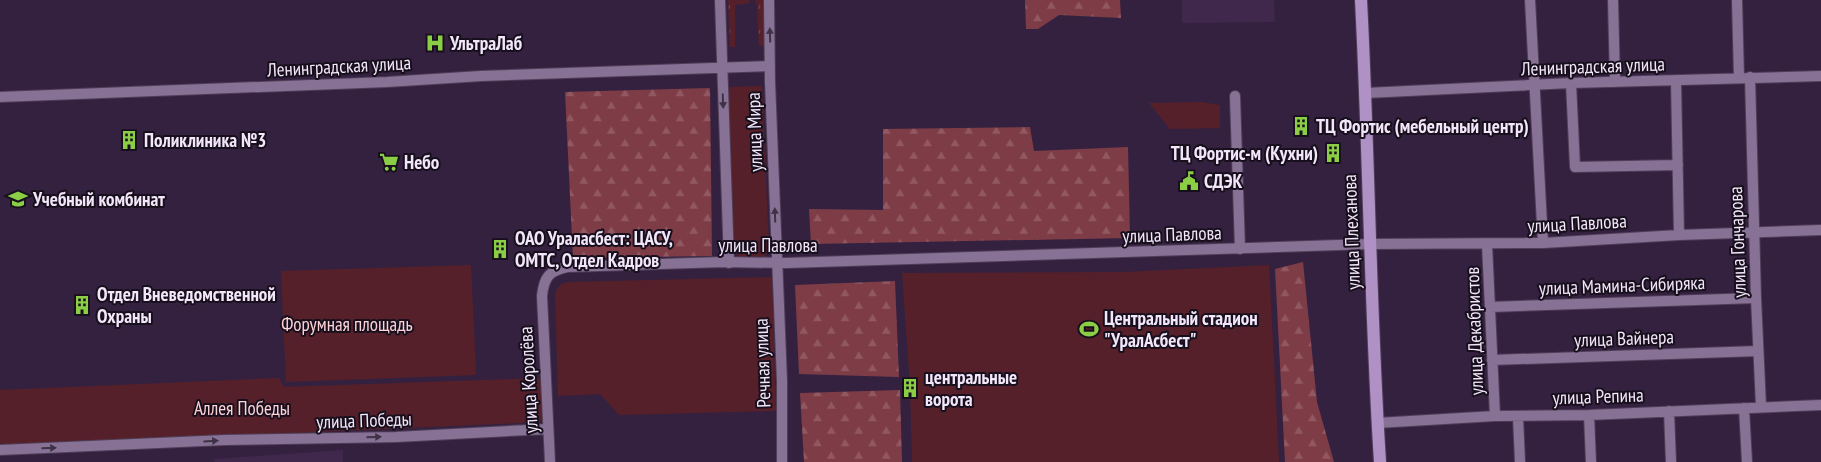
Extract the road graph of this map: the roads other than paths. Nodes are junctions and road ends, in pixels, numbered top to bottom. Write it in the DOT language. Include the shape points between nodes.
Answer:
graph roads {
  1 [pos="720,0"];
  2 [pos="769,0"];
  3 [pos="1360,0"];
  4 [pos="1530,0"];
  5 [pos="1613,0"];
  6 [pos="1737,0"];
  7 [pos="770,66"];
  8 [pos="722,68"];
  9 [pos="1821,76"];
  10 [pos="1745,78"];
  11 [pos="1676,81"];
  12 [pos="1615,82"];
  13 [pos="1572,84"];
  14 [pos="1534,85"];
  15 [pos="1366,93"];
  16 [pos="1234,96"];
  17 [pos="0,97"];
  18 [pos="1678,165"];
  19 [pos="1821,230"];
  20 [pos="1754,233"];
  21 [pos="1679,235"];
  22 [pos="1543,243"];
  23 [pos="1370,244"];
  24 [pos="1487,244"];
  25 [pos="1240,249"];
  26 [pos="729,262"];
  27 [pos="776,263"];
  28 [pos="542,296"];
  29 [pos="1756,298"];
  30 [pos="1490,307"];
  31 [pos="1758,351"];
  32 [pos="1492,360"];
  33 [pos="1821,405"];
  34 [pos="1761,406"];
  35 [pos="1744,408"];
  36 [pos="1669,411"];
  37 [pos="1589,414"];
  38 [pos="1495,416"];
  39 [pos="1518,417"];
  40 [pos="1377,423"];
  41 [pos="548,429"];
  42 [pos="0,450"];
  43 [pos="550,462"];
  44 [pos="782,462"];
  45 [pos="1380,462"];
  46 [pos="1520,462"];
  47 [pos="1591,462"];
  48 [pos="1671,462"];
  49 [pos="1747,462"];
  1 -- 8 [label="street, улица Мира"];
  7 -- 2 [label="street, улица Мира, one-way"];
  3 -- 15 [label="main road, улица Плеханова"];
  4 -- 14 [label="street"];
  5 -- 12 [label="street"];
  6 -- 10 [label="street, улица Гончарова"];
  7 -- 8 [label="street, Ленинградская улица"];
  27 -- 7 [label="street, улица Мира, one-way"];
  8 -- 17 [label="street, Ленинградская улица"];
  8 -- 26 [label="street, улица Мира, one-way"];
  9 -- 10 [label="street, Ленинградская улица"];
  10 -- 11 [label="street, Ленинградская улица"];
  10 -- 20 [label="street, улица Гончарова"];
  11 -- 12 [label="street, Ленинградская улица"];
  11 -- 18 [label="street"];
  12 -- 13 [label="street, Ленинградская улица"];
  13 -- 14 [label="street, Ленинградская улица"];
  13 -- 18 [label="street" via="1575,166"];
  14 -- 15 [label="street, Ленинградская улица"];
  14 -- 22 [label="street"];
  15 -- 23 [label="main road, улица Плеханова"];
  16 -- 25 [label="street"];
  18 -- 21 [label="street"];
  19 -- 20 [label="street, улица Павлова"];
  20 -- 21 [label="street, улица Павлова"];
  20 -- 29 [label="street, улица Гончарова"];
  21 -- 22 [label="street, улица Павлова"];
  22 -- 24 [label="street, улица Павлова"];
  23 -- 24 [label="street, улица Павлова"];
  23 -- 25 [label="street, улица Павлова"];
  23 -- 40 [label="main road, улица Плеханова"];
  24 -- 30 [label="street, улица Декабристов"];
  25 -- 27 [label="street, улица Павлова"];
  26 -- 27 [label="street, улица Павлова"];
  26 -- 28 [label="street, улица Павлова" via="556,269 544,283"];
  27 -- 44 [label="street, Речная улица"];
  28 -- 41 [label="street, улица Королёва"];
  29 -- 30 [label="street, улица Мамина-Сибиряка"];
  29 -- 31 [label="street, улица Гончарова"];
  30 -- 32 [label="street, улица Декабристов"];
  31 -- 32 [label="street, улица Вайнера"];
  31 -- 34 [label="street, улица Гончарова"];
  32 -- 38 [label="street, улица Декабристов"];
  33 -- 34 [label="street, улица Репина"];
  34 -- 35 [label="street, улица Репина"];
  35 -- 36 [label="street, улица Репина"];
  35 -- 49 [label="street"];
  36 -- 37 [label="street, улица Репина"];
  36 -- 48 [label="street"];
  37 -- 39 [label="street, улица Репина"];
  37 -- 47 [label="street"];
  38 -- 39 [label="street, улица Репина"];
  38 -- 40 [label="street, улица Репина"];
  39 -- 46 [label="street"];
  40 -- 45 [label="main road, улица Плеханова"];
  42 -- 41 [label="street, улица Победы, one-way"];
  41 -- 43 [label="street, улица Королёва"];
}
